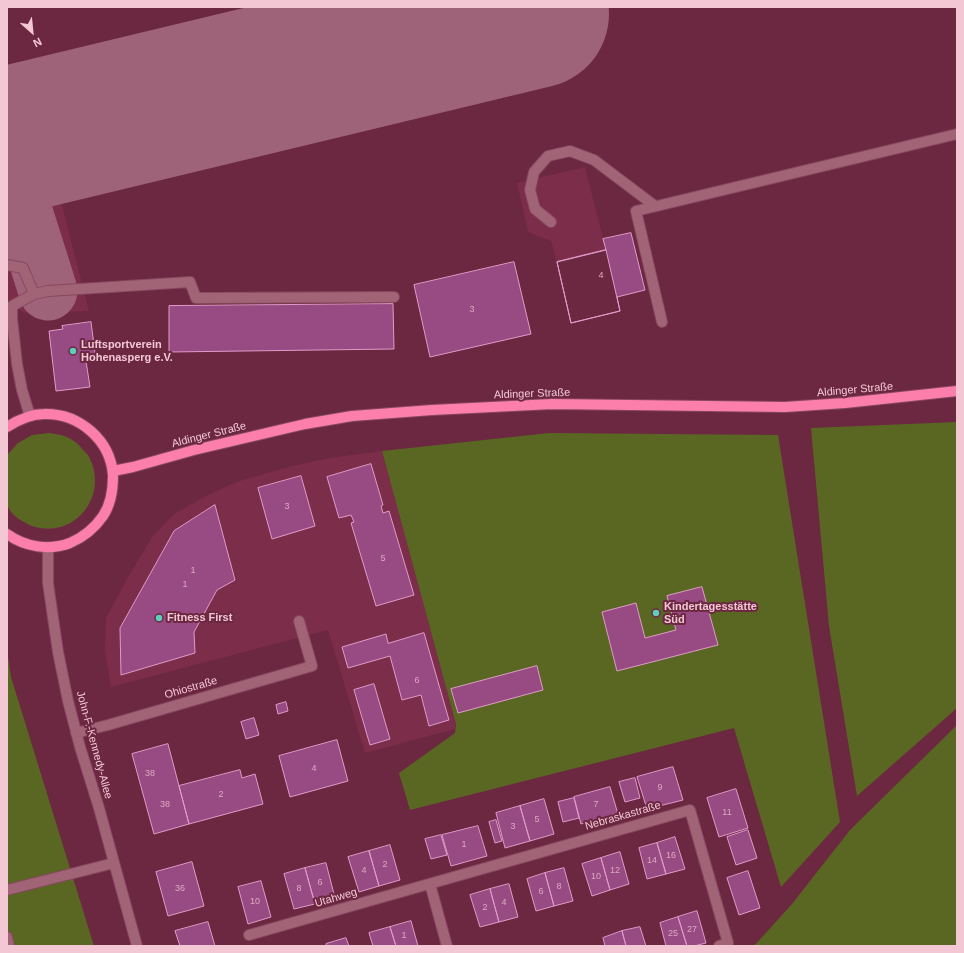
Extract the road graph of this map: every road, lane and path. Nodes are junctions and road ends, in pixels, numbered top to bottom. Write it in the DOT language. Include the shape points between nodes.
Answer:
graph roads {
  1 [pos="957,134"];
  2 [pos="655,206"];
  3 [pos="551,222"];
  4 [pos="7,266"];
  5 [pos="34,294"];
  6 [pos="394,297"];
  7 [pos="662,322"];
  8 [pos="957,391"];
  9 [pos="30,416"];
  10 [pos="7,427"];
  11 [pos="113,471"];
  12 [pos="7,534"];
  13 [pos="48,547"];
  14 [pos="299,621"];
  15 [pos="76,733"];
  16 [pos="114,863"];
  17 [pos="430,884"];
  18 [pos="7,890"];
  19 [pos="249,935"];
  20 [pos="7,937"];
  21 [pos="724,945"];
  22 [pos="9,946"];
  23 [pos="137,946"];
  24 [pos="447,946"];
  1 -- 2 [label="street"];
  2 -- 3 [label="street" via="594,160 570,151 548,156 534,172 530,190 535,210"];
  2 -- 7 [label="street" via="636,211"];
  4 -- 5 [label="street" via="23,268"];
  5 -- 6 [label="street" via="190,282 196,298"];
  5 -- 9 [label="street" via="12,306 17,364"];
  8 -- 11 [label="main road, Aldinger Straße" via="785,407 552,404 352,416 305,424"];
  9 -- 10 [label="main road"];
  9 -- 11 [label="main road" via="56,414 68,417 90,429 106,449"];
  11 -- 13 [label="main road" via="111,500 98,523 78,540 66,545"];
  12 -- 13 [label="main road" via="26,544"];
  13 -- 15 [label="street, John-F.-Kennedy-Allee" via="48,583 58,652"];
  14 -- 15 [label="street, Ohiostraße" via="312,666"];
  15 -- 16 [label="street, John-F.-Kennedy-Allee"];
  16 -- 18 [label="street"];
  16 -- 23 [label="street, John-F.-Kennedy-Allee"];
  17 -- 19 [label="street, Utahweg"];
  17 -- 21 [label="street, Nebraskastraße" via="690,810"];
  17 -- 24 [label="street"];
  20 -- 22 [label="street"];
}
